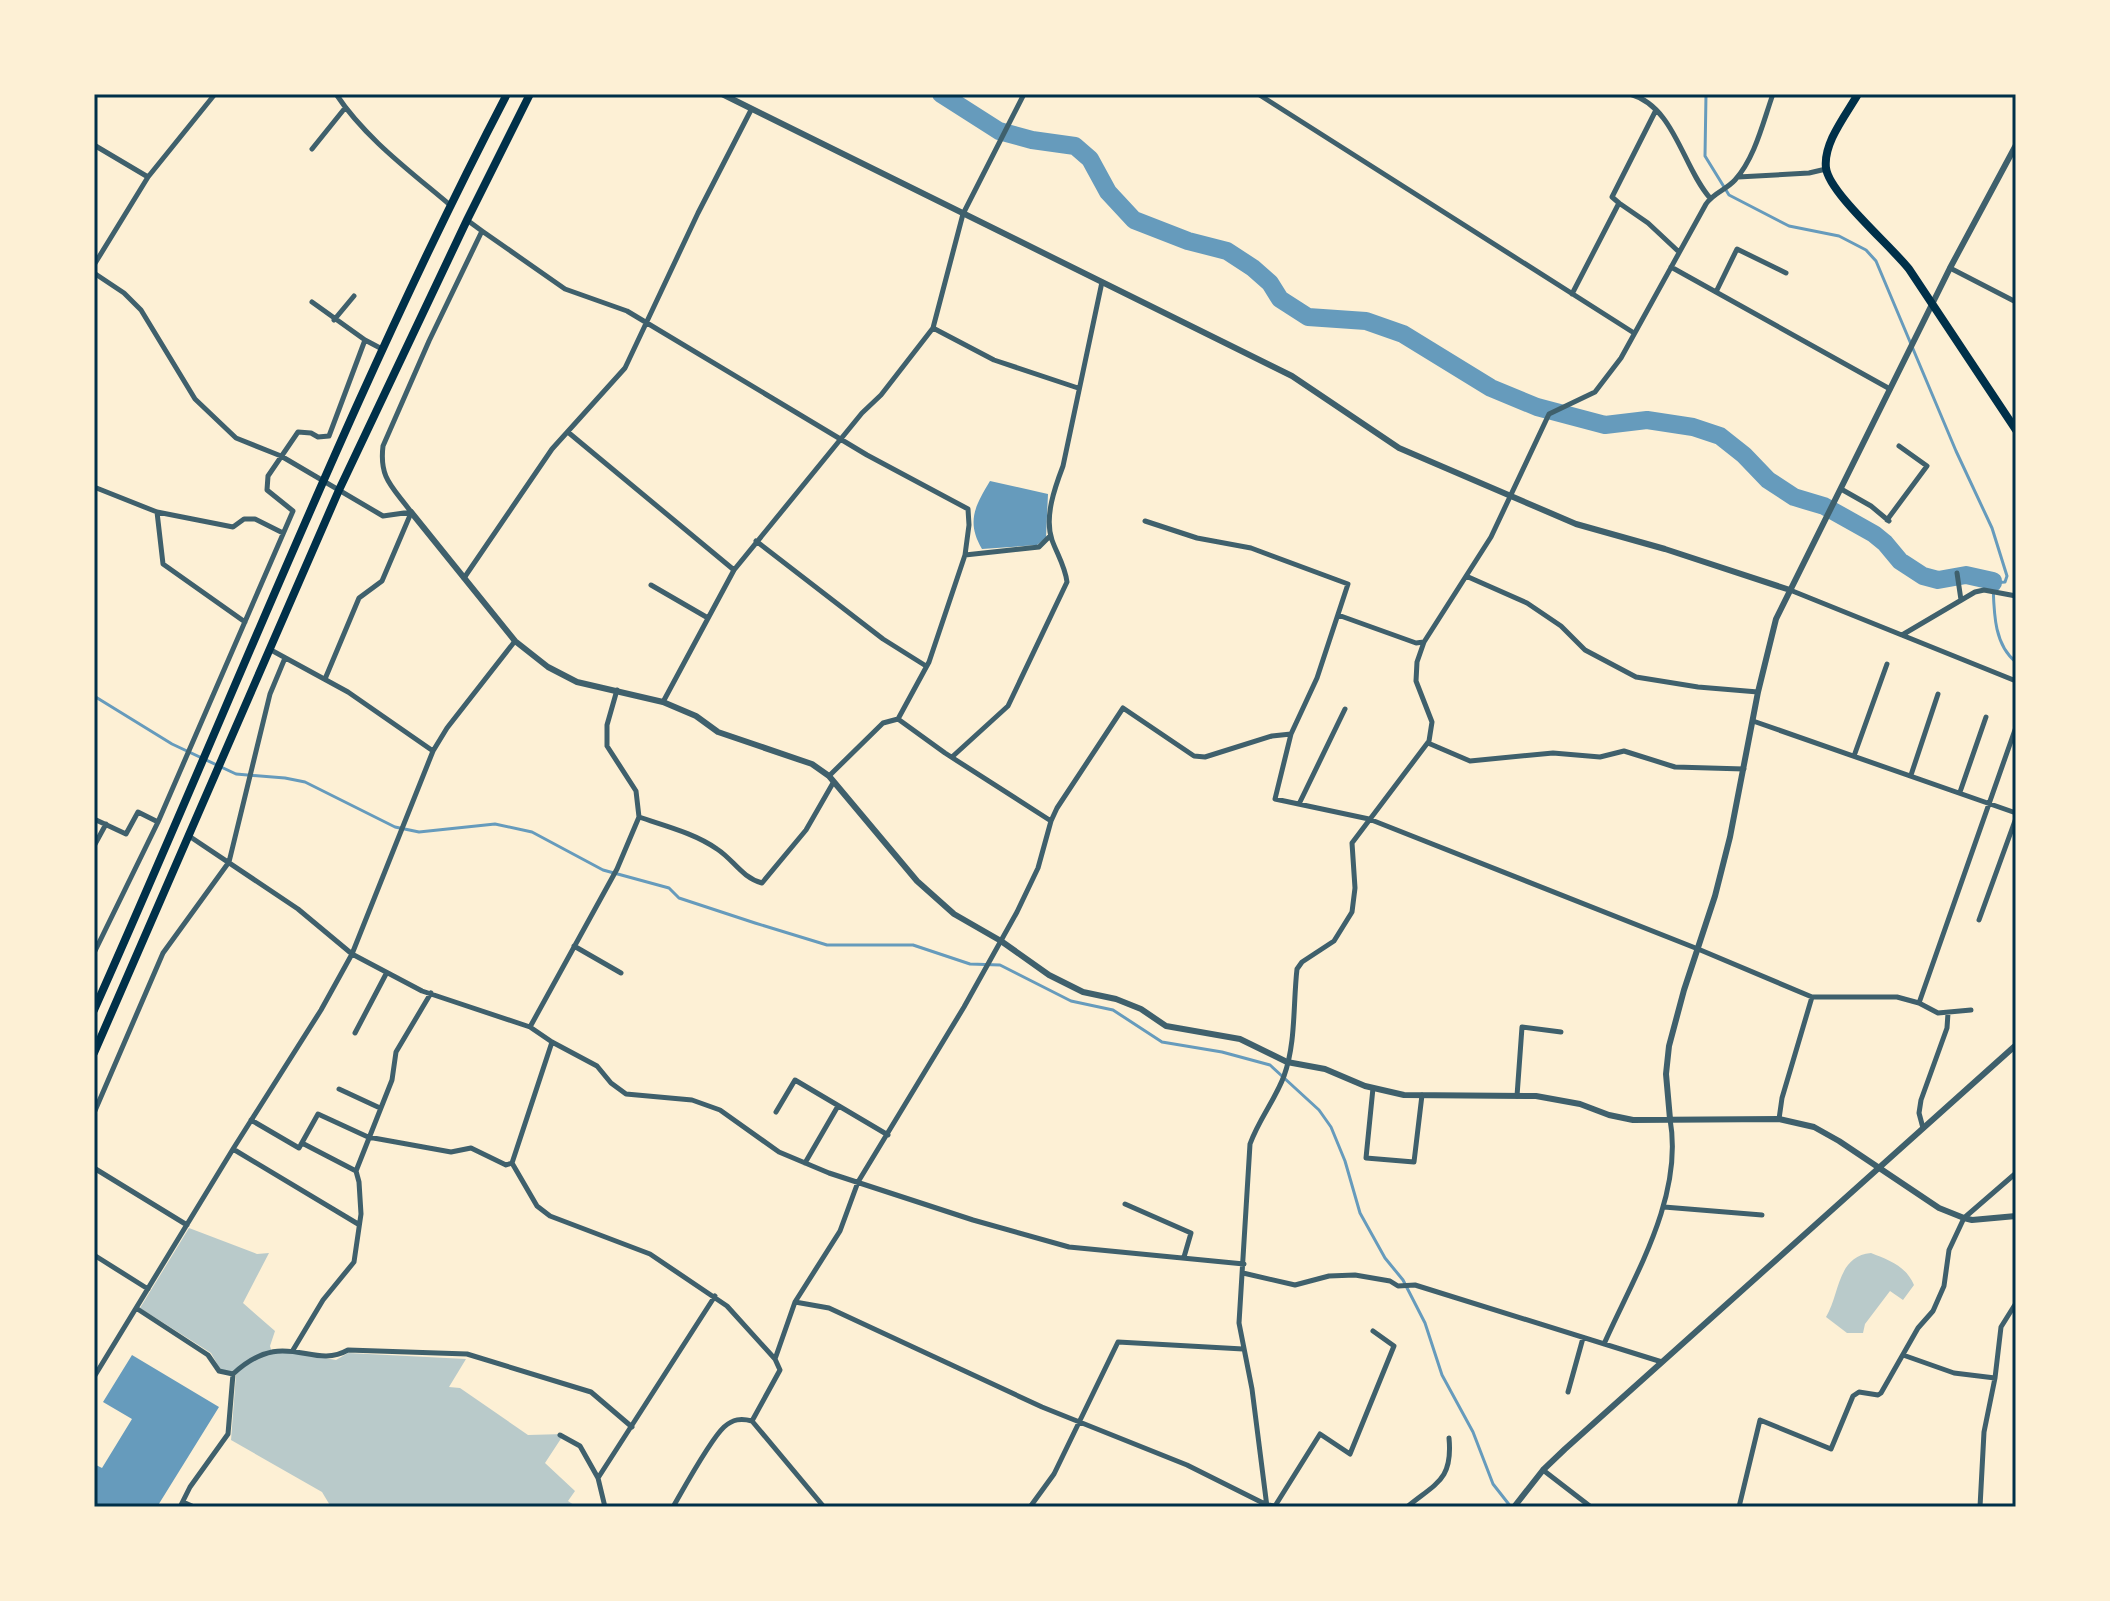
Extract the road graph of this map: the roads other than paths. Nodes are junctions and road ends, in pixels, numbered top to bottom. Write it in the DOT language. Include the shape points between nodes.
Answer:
graph roads {
  1 [pos="215,94"];
  2 [pos="336,94"];
  3 [pos="507,94"];
  4 [pos="530,94"];
  5 [pos="722,94"];
  6 [pos="1024,94"];
  7 [pos="1258,94"];
  8 [pos="1630,94"];
  9 [pos="1773,94"];
  10 [pos="1858,94"];
  11 [pos="345,108"];
  12 [pos="751,110"];
  13 [pos="1656,110"];
  14 [pos="94,145"];
  15 [pos="2016,145"];
  16 [pos="312,149"];
  17 [pos="1826,169"];
  18 [pos="148,177"];
  19 [pos="1738,177"];
  20 [pos="1713,196"];
  21 [pos="1619,203"];
  22 [pos="450,205"];
  23 [pos="963,214"];
  24 [pos="467,220"];
  25 [pos="482,231"];
  26 [pos="1679,252"];
  27 [pos="94,265"];
  28 [pos="1671,267"];
  29 [pos="1950,268"];
  30 [pos="94,273"];
  31 [pos="1786,273"];
  32 [pos="1102,281"];
  33 [pos="1716,292"];
  34 [pos="1572,294"];
  35 [pos="354,296"];
  36 [pos="312,302"];
  37 [pos="2016,302"];
  38 [pos="1932,306"];
  39 [pos="334,320"];
  40 [pos="645,324"];
  41 [pos="933,328"];
  42 [pos="1634,333"];
  43 [pos="365,340"];
  44 [pos="382,349"];
  45 [pos="1078,388"];
  46 [pos="1890,389"];
  47 [pos="2016,430"];
  48 [pos="569,433"];
  49 [pos="841,439"];
  50 [pos="1899,446"];
  51 [pos="281,456"];
  52 [pos="324,480"];
  53 [pos="94,487"];
  54 [pos="1841,489"];
  55 [pos="339,490"];
  56 [pos="1509,494"];
  57 [pos="157,512"];
  58 [pos="411,512"];
  59 [pos="1145,521"];
  60 [pos="283,533"];
  61 [pos="1050,536"];
  62 [pos="756,541"];
  63 [pos="965,555"];
  64 [pos="734,570"];
  65 [pos="1957,573"];
  66 [pos="1466,576"];
  67 [pos="464,578"];
  68 [pos="651,585"];
  69 [pos="1790,590"];
  70 [pos="2013,596"];
  71 [pos="1961,600"];
  72 [pos="1338,615"];
  73 [pos="708,618"];
  74 [pos="245,622"];
  75 [pos="1902,635"];
  76 [pos="515,641"];
  77 [pos="1424,642"];
  78 [pos="271,650"];
  79 [pos="285,658"];
  80 [pos="1887,664"];
  81 [pos="926,666"];
  82 [pos="325,679"];
  83 [pos="2016,681"];
  84 [pos="617,690"];
  85 [pos="1758,692"];
  86 [pos="1938,694"];
  87 [pos="663,702"];
  88 [pos="1345,709"];
  89 [pos="1986,717"];
  90 [pos="898,719"];
  91 [pos="1753,721"];
  92 [pos="2016,727"];
  93 [pos="1291,734"];
  94 [pos="1428,743"];
  95 [pos="433,751"];
  96 [pos="1854,756"];
  97 [pos="952,757"];
  98 [pos="1744,769"];
  99 [pos="1911,775"];
  100 [pos="831,780"];
  101 [pos="1960,792"];
  102 [pos="1989,803"];
  103 [pos="1299,804"];
  104 [pos="2016,815"];
  105 [pos="639,817"];
  106 [pos="94,819"];
  107 [pos="1369,819"];
  108 [pos="1051,821"];
  109 [pos="158,822"];
  110 [pos="106,824"];
  111 [pos="188,836"];
  112 [pos="94,846"];
  113 [pos="229,862"];
  114 [pos="1979,920"];
  115 [pos="1001,941"];
  116 [pos="574,946"];
  117 [pos="1698,949"];
  118 [pos="94,953"];
  119 [pos="352,954"];
  120 [pos="621,973"];
  121 [pos="386,974"];
  122 [pos="431,993"];
  123 [pos="1812,997"];
  124 [pos="1919,1003"];
  125 [pos="94,1010"];
  126 [pos="1971,1010"];
  127 [pos="1948,1013"];
  128 [pos="530,1027"];
  129 [pos="1561,1032"];
  130 [pos="355,1033"];
  131 [pos="552,1042"];
  132 [pos="2016,1045"];
  133 [pos="94,1053"];
  134 [pos="1287,1062"];
  135 [pos="1373,1088"];
  136 [pos="339,1089"];
  137 [pos="1422,1095"];
  138 [pos="1517,1096"];
  139 [pos="838,1106"];
  140 [pos="380,1108"];
  141 [pos="776,1112"];
  142 [pos="94,1113"];
  143 [pos="1670,1119"];
  144 [pos="1779,1119"];
  145 [pos="251,1120"];
  146 [pos="1923,1128"];
  147 [pos="94,1133"];
  148 [pos="888,1135"];
  149 [pos="368,1137"];
  150 [pos="302,1143"];
  151 [pos="94,1147"];
  152 [pos="233,1149"];
  153 [pos="512,1163"];
  154 [pos="805,1163"];
  155 [pos="94,1168"];
  156 [pos="1878,1169"];
  157 [pos="356,1171"];
  158 [pos="2016,1173"];
  159 [pos="858,1182"];
  160 [pos="1125,1204"];
  161 [pos="1664,1207"];
  162 [pos="1762,1215"];
  163 [pos="2016,1216"];
  164 [pos="1964,1218"];
  165 [pos="358,1224"];
  166 [pos="187,1225"];
  167 [pos="94,1255"];
  168 [pos="1184,1257"];
  169 [pos="1244,1264"];
  170 [pos="1243,1273"];
  171 [pos="148,1289"];
  172 [pos="715,1296"];
  173 [pos="795,1302"];
  174 [pos="2016,1303"];
  175 [pos="136,1308"];
  176 [pos="1373,1331"];
  177 [pos="1583,1338"];
  178 [pos="1604,1344"];
  179 [pos="1243,1349"];
  180 [pos="293,1350"];
  181 [pos="1903,1355"];
  182 [pos="775,1359"];
  183 [pos="1664,1363"];
  184 [pos="233,1374"];
  185 [pos="94,1377"];
  186 [pos="1995,1378"];
  187 [pos="1568,1392"];
  188 [pos="752,1421"];
  189 [pos="1080,1424"];
  190 [pos="632,1427"];
  191 [pos="560,1435"];
  192 [pos="1449,1438"];
  193 [pos="1543,1470"];
  194 [pos="598,1478"];
  195 [pos="182,1504"];
  196 [pos="1268,1506"];
  197 [pos="194,1507"];
  198 [pos="605,1507"];
  199 [pos="673,1507"];
  200 [pos="824,1507"];
  201 [pos="1030,1507"];
  202 [pos="1407,1507"];
  203 [pos="1514,1507"];
  204 [pos="1591,1507"];
  205 [pos="1650,1507"];
  206 [pos="1663,1507"];
  207 [pos="1739,1507"];
  208 [pos="1980,1507"];
  1 -- 18 [label="street"];
  2 -- 11 [label="street"];
  3 -- 22 [label="main road"];
  4 -- 24 [label="main road"];
  5 -- 12 [label="street"];
  6 -- 23 [label="street"];
  7 -- 34 [label="street"];
  8 -- 13 [label="street"];
  9 -- 19 [label="street"];
  10 -- 17 [label="main road" via="1829,148"];
  11 -- 16 [label="street"];
  11 -- 22 [label="street"];
  12 -- 23 [label="street"];
  12 -- 40 [label="street"];
  13 -- 20 [label="street" via="1699,186"];
  13 -- 21 [label="street" via="1612,197"];
  14 -- 18 [label="street"];
  15 -- 29 [label="street"];
  17 -- 19 [label="street"];
  17 -- 38 [label="main road" via="1840,195 1894,249"];
  18 -- 27 [label="street"];
  19 -- 20 [label="street"];
  20 -- 26 [label="street"];
  21 -- 26 [label="street"];
  21 -- 34 [label="street"];
  22 -- 44 [label="main road"];
  23 -- 32 [label="street"];
  23 -- 41 [label="street"];
  24 -- 25 [label="street"];
  24 -- 55 [label="main road"];
  25 -- 40 [label="street" via="565,289 627,311"];
  25 -- 58 [label="street" via="383,446 383,474"];
  26 -- 28 [label="street"];
  28 -- 33 [label="street"];
  28 -- 42 [label="street"];
  29 -- 37 [label="street"];
  29 -- 38 [label="street"];
  30 -- 51 [label="street" via="141,310 195,399 236,438"];
  31 -- 33 [label="street" via="1737,249"];
  32 -- 45 [label="street"];
  32 -- 56 [label="street" via="1292,376 1399,448"];
  33 -- 46 [label="street"];
  34 -- 42 [label="street"];
  35 -- 39 [label="street"];
  36 -- 39 [label="street"];
  38 -- 46 [label="street"];
  38 -- 47 [label="main road"];
  39 -- 43 [label="street"];
  40 -- 48 [label="street" via="625,368"];
  40 -- 49 [label="street"];
  41 -- 45 [label="street" via="994,360"];
  41 -- 49 [label="street"];
  42 -- 56 [label="street" via="1595,392 1549,414"];
  43 -- 44 [label="street"];
  43 -- 51 [label="street" via="329,436 298,432"];
  44 -- 52 [label="main road"];
  45 -- 61 [label="street" via="1063,466 1052,493"];
  46 -- 54 [label="street"];
  48 -- 64 [label="street"];
  48 -- 67 [label="street" via="534,474"];
  49 -- 62 [label="street"];
  49 -- 63 [label="street" via="968,509"];
  50 -- 54 [label="street" via="1927,466 1888,520"];
  51 -- 52 [label="street"];
  51 -- 60 [label="street" via="266,484 293,511"];
  52 -- 55 [label="street"];
  52 -- 125 [label="main road"];
  53 -- 57 [label="street"];
  54 -- 69 [label="street"];
  55 -- 58 [label="street" via="383,516"];
  55 -- 78 [label="main road"];
  56 -- 66 [label="street" via="1491,537"];
  56 -- 69 [label="street" via="1576,524"];
  57 -- 60 [label="street" via="233,527 255,519"];
  57 -- 74 [label="street" via="163,564"];
  58 -- 67 [label="street"];
  58 -- 82 [label="street" via="382,581 359,598"];
  59 -- 72 [label="street" via="1251,548 1348,584"];
  60 -- 74 [label="street"];
  61 -- 63 [label="street" via="1039,547"];
  61 -- 97 [label="street" via="1066,571 1057,605 1008,706"];
  62 -- 64 [label="street"];
  62 -- 81 [label="street"];
  63 -- 81 [label="street"];
  64 -- 73 [label="street"];
  65 -- 71 [label="street"];
  66 -- 77 [label="street"];
  66 -- 85 [label="street" via="1527,603 1585,650 1636,677"];
  67 -- 76 [label="street"];
  68 -- 73 [label="street"];
  69 -- 75 [label="street"];
  69 -- 85 [label="street" via="1768,644"];
  70 -- 71 [label="street" via="1984,590"];
  71 -- 75 [label="street"];
  72 -- 77 [label="street"];
  72 -- 93 [label="street"];
  73 -- 87 [label="street"];
  74 -- 109 [label="street"];
  75 -- 83 [label="street"];
  76 -- 84 [label="street" via="562,675"];
  76 -- 95 [label="street"];
  77 -- 94 [label="street" via="1416,681 1432,722"];
  78 -- 79 [label="street"];
  78 -- 111 [label="main road"];
  79 -- 82 [label="street"];
  79 -- 113 [label="street" via="270,694"];
  80 -- 96 [label="street"];
  81 -- 90 [label="street"];
  82 -- 95 [label="street"];
  84 -- 87 [label="street"];
  84 -- 105 [label="street" via="607,746 636,791"];
  85 -- 91 [label="street"];
  86 -- 99 [label="street"];
  87 -- 100 [label="street" via="718,732 812,764"];
  88 -- 103 [label="street"];
  89 -- 101 [label="street"];
  90 -- 97 [label="street"];
  90 -- 100 [label="street" via="883,723"];
  91 -- 96 [label="street"];
  91 -- 98 [label="street"];
  92 -- 102 [label="street"];
  93 -- 103 [label="street" via="1275,799"];
  93 -- 108 [label="street" via="1194,756 1123,708"];
  94 -- 98 [label="street" via="1470,761 1553,753 1600,757 1624,751 1675,767"];
  94 -- 107 [label="street"];
  95 -- 119 [label="street"];
  96 -- 99 [label="street"];
  97 -- 108 [label="street"];
  98 -- 117 [label="street"];
  99 -- 101 [label="street"];
  100 -- 105 [label="street" via="806,830 762,883 741,874 717,849 697,838"];
  100 -- 115 [label="street" via="917,881 954,914"];
  101 -- 102 [label="street"];
  102 -- 104 [label="street"];
  102 -- 124 [label="street"];
  103 -- 107 [label="street"];
  104 -- 114 [label="street"];
  105 -- 116 [label="street"];
  106 -- 110 [label="street"];
  107 -- 117 [label="street"];
  107 -- 134 [label="street" via="1352,843 1352,912 1334,941 1297,969"];
  108 -- 115 [label="street" via="1038,868"];
  109 -- 110 [label="street" via="138,812 126,834"];
  109 -- 118 [label="street"];
  110 -- 112 [label="street"];
  111 -- 113 [label="street"];
  111 -- 133 [label="main road"];
  113 -- 119 [label="street"];
  113 -- 142 [label="street" via="165,950"];
  115 -- 134 [label="street" via="1083,992 1141,1009 1166,1026 1240,1039"];
  115 -- 148 [label="street"];
  116 -- 120 [label="street"];
  116 -- 128 [label="street"];
  117 -- 123 [label="street"];
  117 -- 143 [label="street" via="1669,1046"];
  119 -- 121 [label="street"];
  119 -- 145 [label="street"];
  121 -- 122 [label="street"];
  121 -- 130 [label="street"];
  122 -- 128 [label="street"];
  122 -- 140 [label="street" via="396,1052"];
  123 -- 124 [label="street" via="1897,997"];
  123 -- 144 [label="street"];
  124 -- 127 [label="street"];
  126 -- 127 [label="street"];
  127 -- 146 [label="street" via="1921,1100"];
  128 -- 131 [label="street"];
  129 -- 138 [label="street" via="1522,1027"];
  131 -- 153 [label="street"];
  131 -- 154 [label="street" via="597,1066 626,1094 692,1100 720,1110 779,1152"];
  132 -- 146 [label="street"];
  134 -- 135 [label="street" via="1325,1069"];
  134 -- 169 [label="street" via="1250,1144"];
  135 -- 137 [label="street"];
  135 -- 137 [label="street" via="1366,1158 1414,1162"];
  136 -- 140 [label="street"];
  137 -- 138 [label="street"];
  138 -- 143 [label="street" via="1558,1099 1633,1120"];
  139 -- 141 [label="street" via="795,1080"];
  139 -- 148 [label="street"];
  139 -- 154 [label="street"];
  140 -- 149 [label="street"];
  143 -- 144 [label="street"];
  143 -- 161 [label="street"];
  144 -- 156 [label="street" via="1814,1127"];
  145 -- 150 [label="street" via="299,1148"];
  145 -- 152 [label="street"];
  146 -- 156 [label="street"];
  147 -- 151 [label="street"];
  148 -- 159 [label="street"];
  149 -- 150 [label="street" via="318,1114"];
  149 -- 153 [label="street" via="451,1152 471,1148"];
  149 -- 157 [label="street"];
  150 -- 157 [label="street"];
  152 -- 165 [label="street"];
  152 -- 166 [label="street"];
  153 -- 172 [label="street" via="537,1206 550,1216 650,1254"];
  154 -- 159 [label="street"];
  155 -- 166 [label="street"];
  156 -- 164 [label="street"];
  156 -- 183 [label="street"];
  157 -- 165 [label="street"];
  158 -- 164 [label="street"];
  159 -- 168 [label="street" via="1069,1247"];
  159 -- 173 [label="street" via="840,1231"];
  160 -- 168 [label="street" via="1191,1233"];
  161 -- 162 [label="street"];
  161 -- 178 [label="street"];
  163 -- 164 [label="street"];
  164 -- 181 [label="street" via="1949,1250 1944,1286 1933,1311"];
  165 -- 180 [label="street" via="354,1262"];
  166 -- 171 [label="street"];
  167 -- 171 [label="street"];
  168 -- 169 [label="street"];
  169 -- 170 [label="street"];
  170 -- 177 [label="street" via="1295,1285 1329,1276 1390,1281"];
  170 -- 179 [label="street"];
  171 -- 175 [label="street"];
  172 -- 182 [label="street"];
  172 -- 190 [label="street"];
  173 -- 182 [label="street"];
  173 -- 189 [label="street" via="829,1308"];
  174 -- 186 [label="street" via="2001,1327"];
  175 -- 184 [label="street" via="208,1355 219,1371"];
  175 -- 185 [label="street"];
  176 -- 196 [label="street" via="1394,1346 1350,1454 1320,1434 1275,1506"];
  177 -- 178 [label="street"];
  177 -- 187 [label="street"];
  178 -- 183 [label="street"];
  179 -- 189 [label="street" via="1118,1342"];
  179 -- 196 [label="street"];
  180 -- 184 [label="street" via="263,1353"];
  180 -- 190 [label="street" via="335,1357 348,1350 467,1354 591,1392"];
  181 -- 186 [label="street" via="1954,1373"];
  181 -- 207 [label="street" via="1881,1393 1853,1396 1831,1449 1760,1420"];
  182 -- 188 [label="street" via="780,1370"];
  183 -- 193 [label="street"];
  184 -- 195 [label="street" via="228,1434"];
  186 -- 208 [label="street" via="1984,1432"];
  188 -- 199 [label="street" via="736,1420 722,1428"];
  188 -- 200 [label="street"];
  189 -- 196 [label="street" via="1187,1465"];
  189 -- 201 [label="street"];
  190 -- 194 [label="street"];
  191 -- 194 [label="street" via="580,1446"];
  192 -- 202 [label="street" via="1451,1462 1444,1476"];
  193 -- 203 [label="street"];
  193 -- 204 [label="street"];
  194 -- 198 [label="street"];
  195 -- 197 [label="street"];
  205 -- 206 [label="street"];
}
